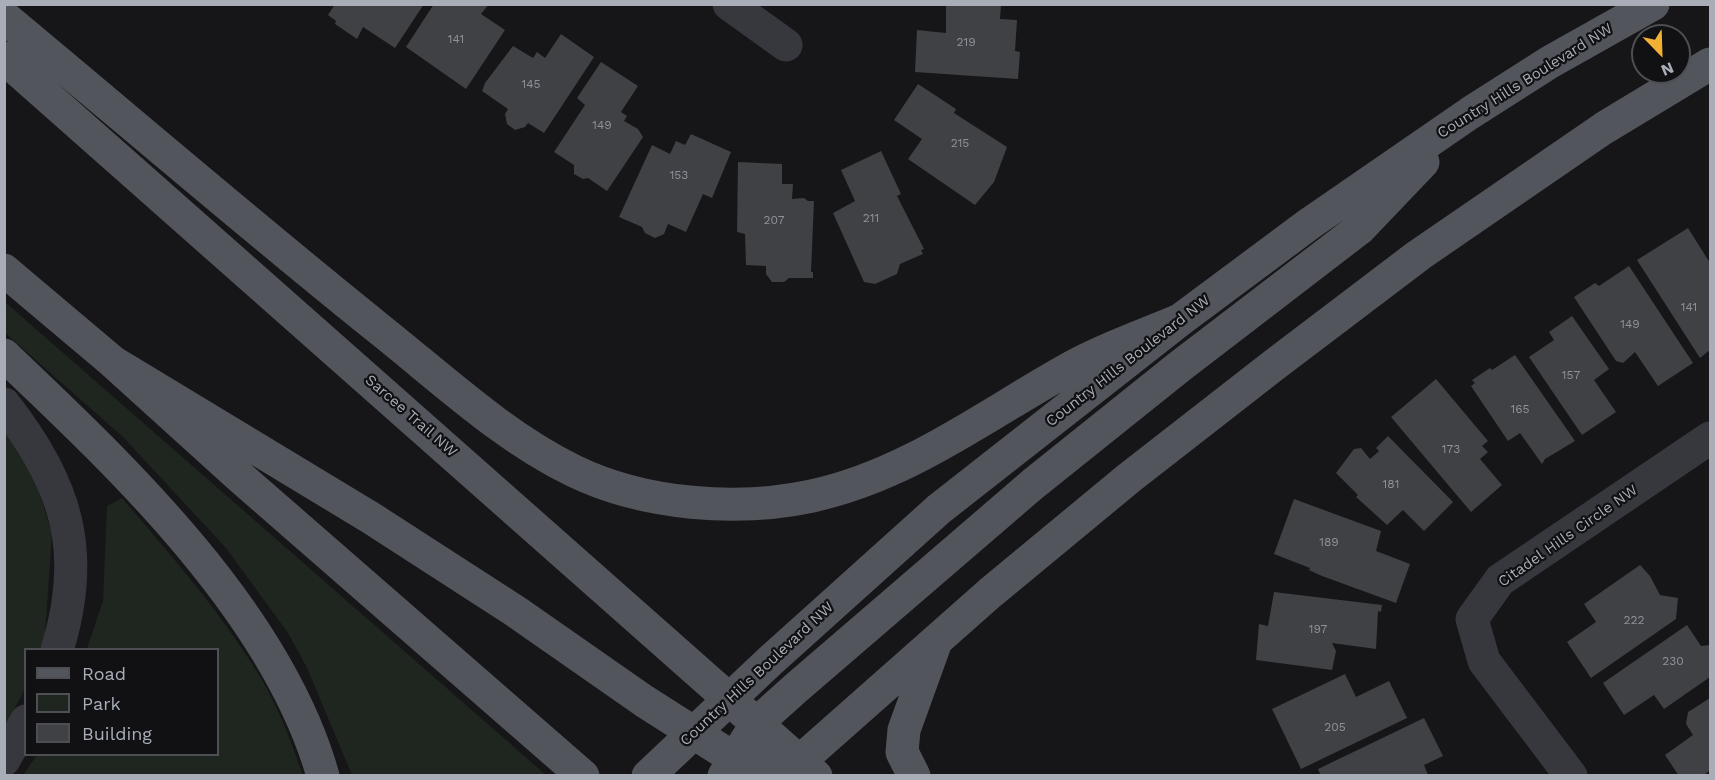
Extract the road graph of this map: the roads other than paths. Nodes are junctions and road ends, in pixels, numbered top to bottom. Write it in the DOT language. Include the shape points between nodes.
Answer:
graph roads {
  1 [pos="729,4"];
  2 [pos="1653,4"];
  3 [pos="4,17"];
  4 [pos="786,45"];
  5 [pos="4,58"];
  6 [pos="1710,64"];
  7 [pos="1470,113"];
  8 [pos="4,270"];
  9 [pos="1180,320"];
  10 [pos="4,355"];
  11 [pos="113,362"];
  12 [pos="4,404"];
  13 [pos="1710,438"];
  14 [pos="934,645"];
  15 [pos="58,648"];
  16 [pos="729,698"];
  17 [pos="757,723"];
  18 [pos="24,725"];
  19 [pos="714,757"];
  20 [pos="4,760"];
  21 [pos="799,771"];
  22 [pos="323,776"];
  23 [pos="583,776"];
  24 [pos="648,776"];
  25 [pos="914,776"];
  26 [pos="1571,776"];
  1 -- 4 [label="street"];
  2 -- 7 [label="main road, Country Hills Boulevard NW"];
  3 -- 9 [label="main road" via="297,263 503,429 576,472 641,493 702,503 758,505 812,496 874,479 978,424 1074,365"];
  5 -- 16 [label="main road, Sarcee Trail NW"];
  6 -- 14 [label="main road" via="1604,128 1419,255 1129,477"];
  7 -- 9 [label="main road, Country Hills Boulevard NW" via="1309,224"];
  7 -- 17 [label="main road" via="1359,229 1033,484"];
  8 -- 11 [label="main road"];
  9 -- 16 [label="main road, Country Hills Boulevard NW" via="939,508"];
  10 -- 22 [label="main road" via="162,511 222,588 293,700"];
  11 -- 19 [label="main road" via="515,610"];
  11 -- 23 [label="main road"];
  12 -- 15 [label="street" via="29,435 66,514 72,562 68,616"];
  13 -- 26 [label="street, Citadel Hills Circle NW" via="1500,580 1472,619 1484,661"];
  14 -- 21 [label="main road"];
  14 -- 25 [label="main road" via="904,730 902,752"];
  16 -- 17 [label="main road, Sarcee Trail NW"];
  16 -- 19 [label="main road, Country Hills Boulevard NW"];
  17 -- 19 [label="main road"];
  17 -- 21 [label="main road, Sarcee Trail NW"];
  18 -- 20 [label="street"];
  19 -- 21 [label="main road"];
  19 -- 24 [label="main road, Country Hills Boulevard NW"];
}
